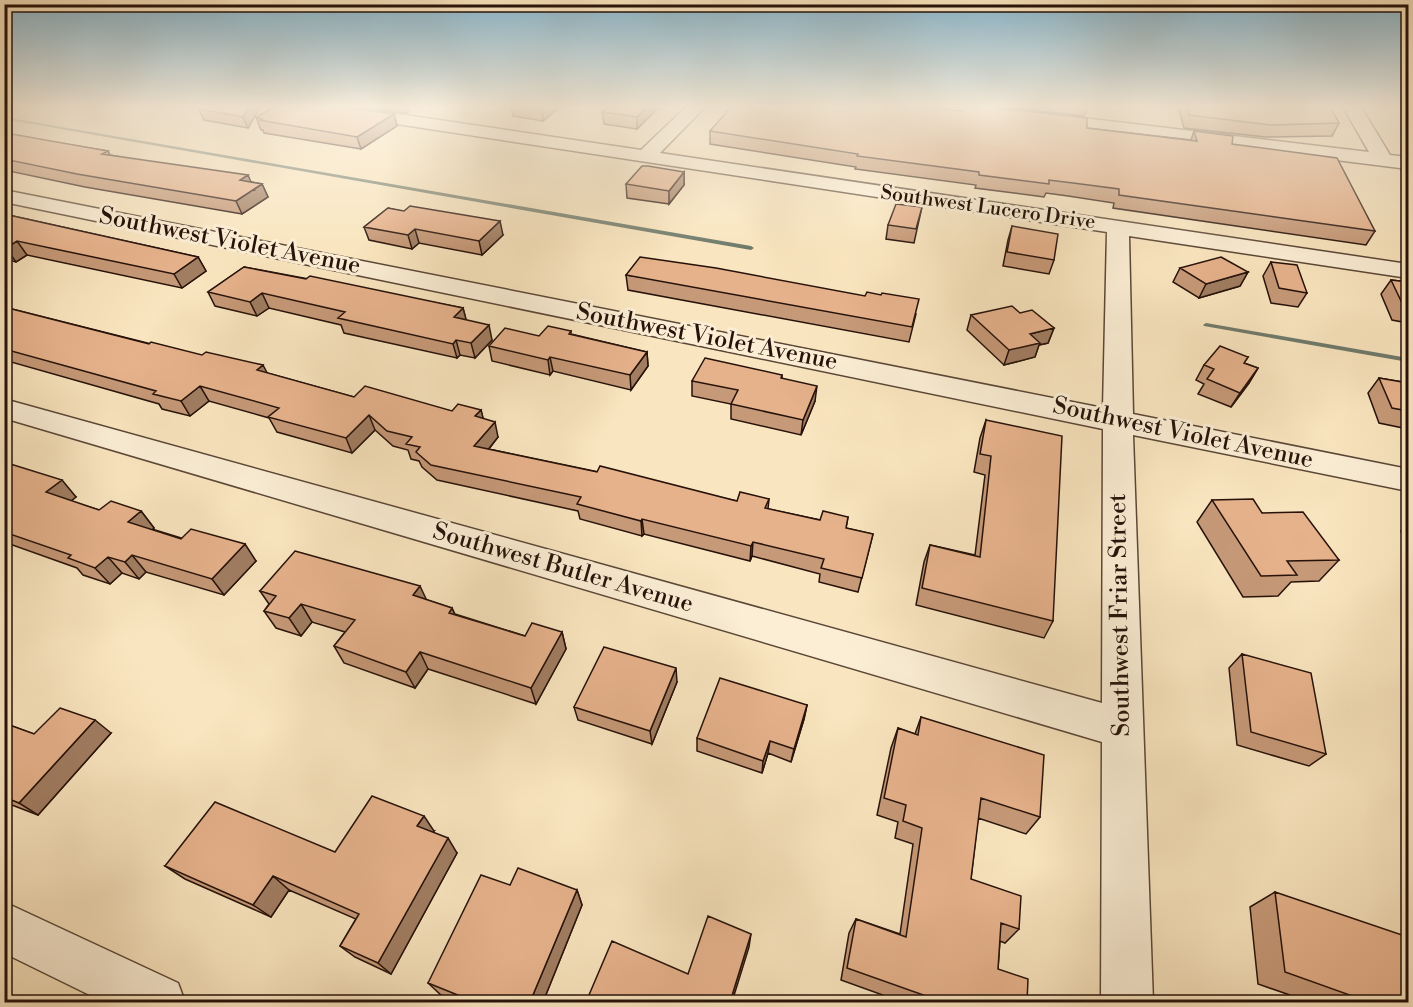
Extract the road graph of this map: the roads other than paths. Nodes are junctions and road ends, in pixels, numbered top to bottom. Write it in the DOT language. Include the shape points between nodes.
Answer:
graph roads {
  1 [pos="625,154"];
  2 [pos="647,154"];
  3 [pos="1334,154"];
  4 [pos="1379,154"];
  5 [pos="644,157"];
  6 [pos="1383,160"];
  7 [pos="1408,163"];
  8 [pos="4,196"];
  9 [pos="1119,227"];
  10 [pos="1408,271"];
  11 [pos="4,408"];
  12 [pos="1118,419"];
  13 [pos="1408,480"];
  14 [pos="1122,728"];
  15 [pos="4,927"];
  16 [pos="159,1002"];
  17 [pos="1127,1002"];
  1 -- 5 [label="street, Southwest Lucero Drive"];
  2 -- 5 [label="street"];
  3 -- 6 [label="street"];
  4 -- 6 [label="street"];
  5 -- 9 [label="street, Southwest Lucero Drive"];
  6 -- 7 [label="street"];
  8 -- 12 [label="street, Southwest Violet Avenue"];
  9 -- 10 [label="street, Southwest Lucero Drive"];
  9 -- 12 [label="street, Southwest Friar Street"];
  11 -- 14 [label="street, Southwest Butler Avenue"];
  12 -- 13 [label="street, Southwest Violet Avenue"];
  12 -- 14 [label="street, Southwest Friar Street"];
  14 -- 17 [label="street, Southwest Friar Street"];
  15 -- 16 [label="street"];
}
